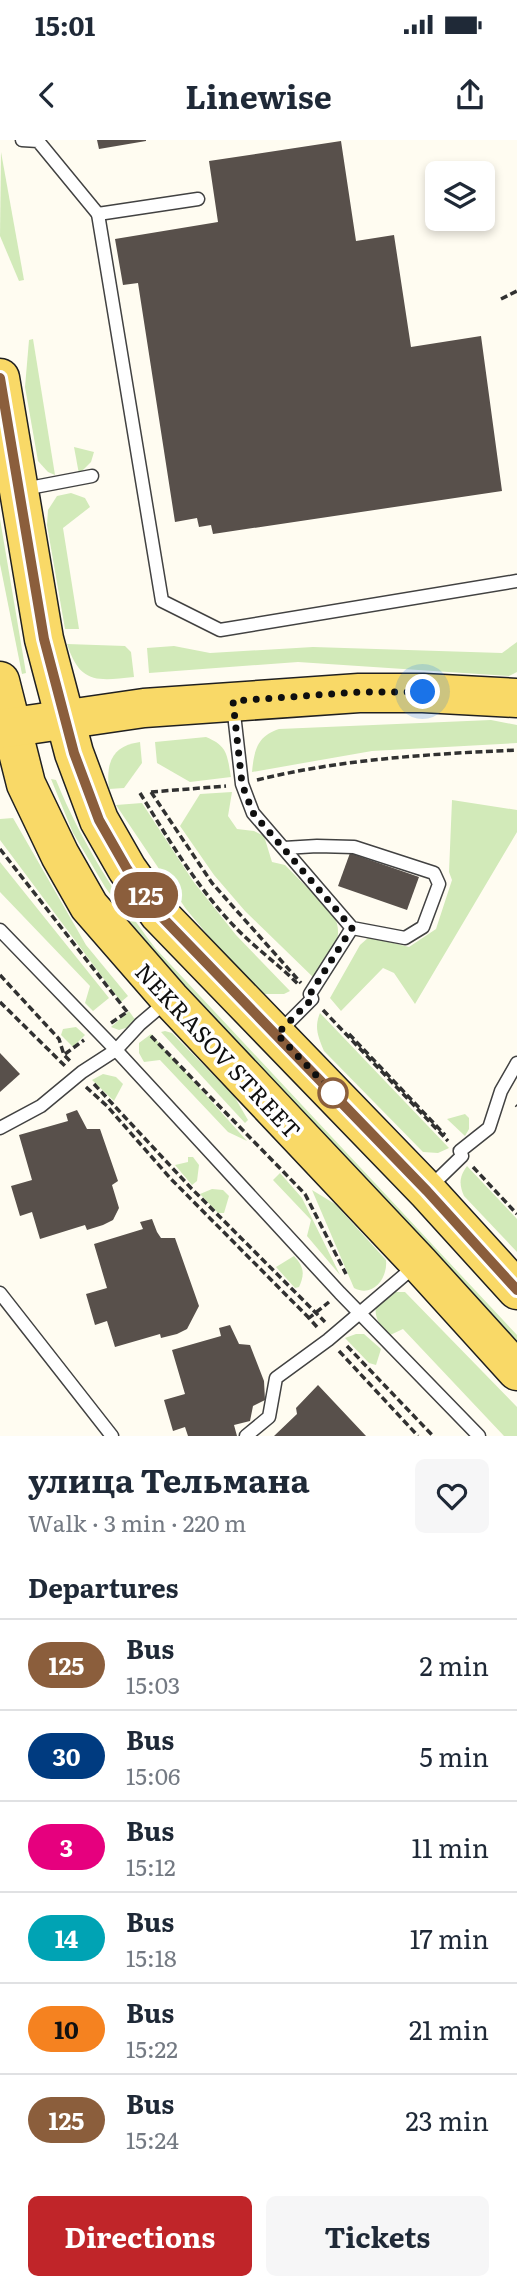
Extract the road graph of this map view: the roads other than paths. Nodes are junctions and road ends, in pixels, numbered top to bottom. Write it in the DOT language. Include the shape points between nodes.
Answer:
graph roads {
  1 [pos="22,140"];
  2 [pos="198,199"];
  3 [pos="98,214"];
  4 [pos="0,378"];
  5 [pos="92,476"];
  6 [pos="18,490"];
  7 [pos="517,581"];
  8 [pos="0,681"];
  9 [pos="517,698"];
  10 [pos="233,701"];
  11 [pos="66,720"];
  12 [pos="5,728"];
  13 [pos="284,848"];
  14 [pos="352,928"];
  15 [pos="0,930"];
  16 [pos="170,999"];
  17 [pos="277,1034"];
  18 [pos="116,1050"];
  19 [pos="517,1063"];
  20 [pos="0,1128"];
  21 [pos="427,1191"];
  22 [pos="419,1263"];
  23 [pos="517,1290"];
  24 [pos="0,1293"];
  25 [pos="360,1312"];
  26 [pos="517,1371"];
  27 [pos="112,1436"];
  28 [pos="246,1436"];
  29 [pos="480,1436"];
  1 -- 3 [label="lane" via="38,141"];
  2 -- 3 [label="lane"];
  3 -- 7 [label="lane" via="162,601 220,630"];
  4 -- 6 [label="main road"];
  5 -- 6 [label="lane"];
  6 -- 11 [label="main road" via="44,639"];
  8 -- 12 [label="main road, NEKRASOV STREET"];
  9 -- 10 [label="main road" via="359,692"];
  10 -- 11 [label="main road"];
  10 -- 13 [label="lane" via="242,784 253,813"];
  11 -- 12 [label="main road"];
  11 -- 17 [label="main road" via="90,800 127,869 159,914"];
  12 -- 16 [label="main road, NEKRASOV STREET" via="26,784 89,906"];
  13 -- 14 [label="lane"];
  13 -- 14 [label="lane" via="354,847 434,873 439,884 423,927 405,937"];
  14 -- 17 [label="lane" via="310,994 312,999"];
  15 -- 18 [label="lane"];
  16 -- 18 [label="lane"];
  16 -- 22 [label="main road, NEKRASOV STREET"];
  17 -- 21 [label="main road"];
  18 -- 20 [label="lane" via="41,1106"];
  18 -- 25 [label="lane"];
  19 -- 21 [label="lane" via="501,1091 489,1128 460,1151 462,1156"];
  21 -- 23 [label="main road"];
  22 -- 25 [label="lane"];
  22 -- 26 [label="main road, NEKRASOV STREET"];
  24 -- 27 [label="lane"];
  25 -- 28 [label="lane" via="276,1378 269,1416"];
  25 -- 29 [label="lane"];
}
